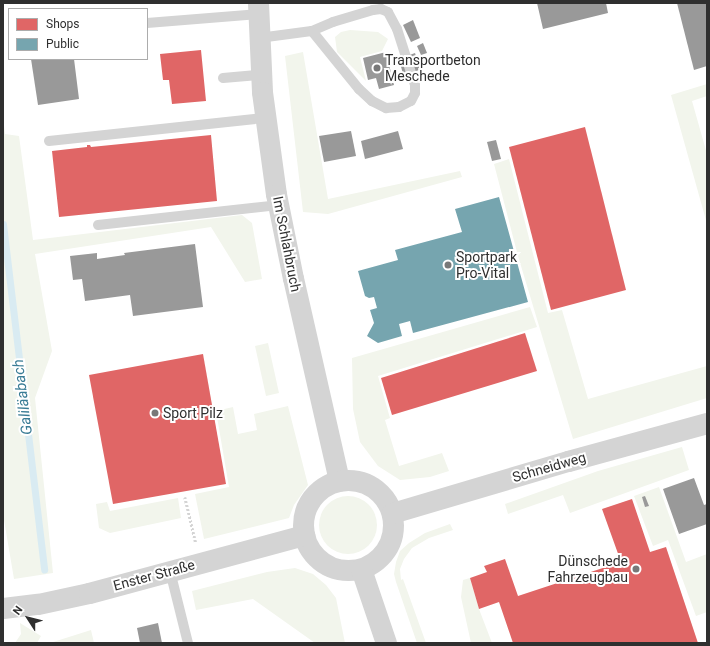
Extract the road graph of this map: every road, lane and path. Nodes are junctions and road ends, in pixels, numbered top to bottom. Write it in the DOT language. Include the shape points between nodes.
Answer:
graph roads {
  1 [pos="258,9"];
  2 [pos="148,23"];
  3 [pos="312,31"];
  4 [pos="259,38"];
  5 [pos="261,75"];
  6 [pos="224,78"];
  7 [pos="266,118"];
  8 [pos="50,141"];
  9 [pos="278,205"];
  10 [pos="98,225"];
  11 [pos="707,423"];
  12 [pos="339,481"];
  13 [pos="185,497"];
  14 [pos="392,513"];
  15 [pos="189,518"];
  16 [pos="304,535"];
  17 [pos="361,569"];
  18 [pos="170,571"];
  19 [pos="3,608"];
  20 [pos="188,643"];
  21 [pos="386,643"];
  1 -- 2 [label="lane"];
  1 -- 4 [label="street, Im Schlahbruch"];
  3 -- 3 [label="lane" via="359,89 372,101 386,108 399,107 411,101 415,85 397,29 388,12 381,9 373,10"];
  3 -- 4 [label="lane"];
  4 -- 5 [label="street, Im Schlahbruch"];
  5 -- 6 [label="lane"];
  5 -- 7 [label="street, Im Schlahbruch"];
  7 -- 8 [label="lane"];
  7 -- 9 [label="street, Im Schlahbruch"];
  9 -- 10 [label="lane"];
  9 -- 12 [label="street, Im Schlahbruch" via="292,278"];
  11 -- 14 [label="street, Schneidweg"];
  12 -- 14 [label="street" via="353,480 366,484 386,500"];
  12 -- 16 [label="street" via="326,486 315,495 307,507"];
  13 -- 15 [label="path"];
  14 -- 17 [label="street" via="394,526 386,550 377,560"];
  16 -- 17 [label="street" via="317,558 328,566 340,570"];
  16 -- 18 [label="street, Enster Straße"];
  17 -- 21 [label="street"];
  18 -- 19 [label="street, Enster Straße" via="38,604"];
  18 -- 20 [label="lane"];
}
